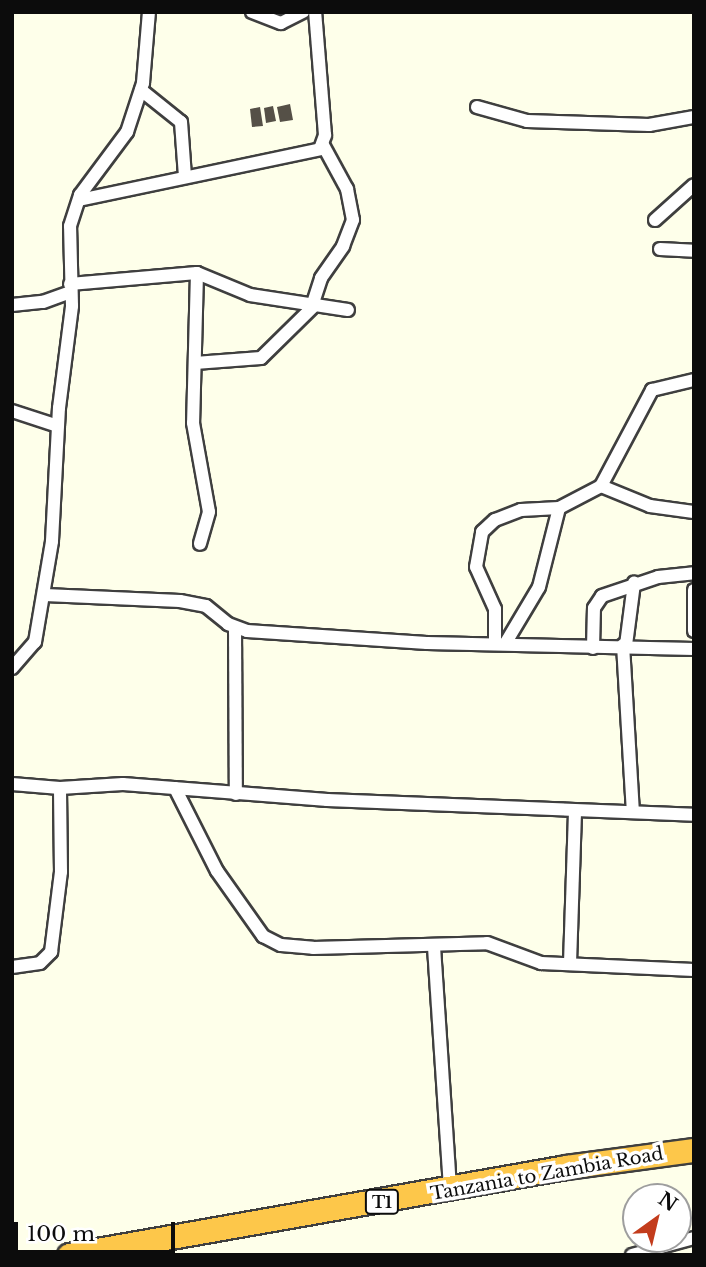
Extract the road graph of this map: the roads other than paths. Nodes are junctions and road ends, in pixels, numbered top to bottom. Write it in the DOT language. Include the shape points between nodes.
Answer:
graph roads {
  1 [pos="149,12"];
  2 [pos="252,12"];
  3 [pos="303,12"];
  4 [pos="315,12"];
  5 [pos="141,90"];
  6 [pos="477,107"];
  7 [pos="694,117"];
  8 [pos="323,145"];
  9 [pos="186,176"];
  10 [pos="694,185"];
  11 [pos="79,200"];
  12 [pos="655,220"];
  13 [pos="660,249"];
  14 [pos="694,251"];
  15 [pos="197,273"];
  16 [pos="70,288"];
  17 [pos="285,299"];
  18 [pos="315,303"];
  19 [pos="12,305"];
  20 [pos="348,310"];
  21 [pos="300,320"];
  22 [pos="195,363"];
  23 [pos="694,380"];
  24 [pos="12,411"];
  25 [pos="58,426"];
  26 [pos="601,486"];
  27 [pos="559,508"];
  28 [pos="694,512"];
  29 [pos="200,544"];
  30 [pos="694,573"];
  31 [pos="634,583"];
  32 [pos="694,590"];
  33 [pos="45,594"];
  34 [pos="235,628"];
  35 [pos="694,631"];
  36 [pos="500,643"];
  37 [pos="624,645"];
  38 [pos="593,648"];
  39 [pos="694,649"];
  40 [pos="12,668"];
  41 [pos="12,784"];
  42 [pos="60,788"];
  43 [pos="175,788"];
  44 [pos="236,794"];
  45 [pos="633,812"];
  46 [pos="575,813"];
  47 [pos="694,815"];
  48 [pos="434,947"];
  49 [pos="570,963"];
  50 [pos="12,967"];
  51 [pos="694,970"];
  52 [pos="694,1150"];
  53 [pos="450,1191"];
  54 [pos="694,1238"];
  55 [pos="69,1255"];
  56 [pos="632,1255"];
  1 -- 5 [label="street"];
  2 -- 3 [label="street" via="281,23"];
  4 -- 8 [label="street"];
  5 -- 9 [label="street" via="181,121"];
  5 -- 11 [label="street" via="123,140"];
  6 -- 7 [label="street" via="527,121 649,125"];
  8 -- 9 [label="street" via="314,152"];
  8 -- 18 [label="street" via="338,165 353,220 343,246 321,278"];
  9 -- 11 [label="street"];
  10 -- 12 [label="street"];
  11 -- 16 [label="street" via="67,245"];
  13 -- 14 [label="street"];
  15 -- 16 [label="street"];
  15 -- 17 [label="street" via="250,295"];
  15 -- 22 [label="street"];
  16 -- 19 [label="street" via="35,304"];
  16 -- 25 [label="street"];
  17 -- 18 [label="street"];
  17 -- 21 [label="street"];
  18 -- 20 [label="street"];
  18 -- 21 [label="street"];
  21 -- 22 [label="street" via="261,358"];
  22 -- 29 [label="street" via="193,422 209,512"];
  23 -- 26 [label="street" via="652,390"];
  24 -- 25 [label="street"];
  25 -- 33 [label="street"];
  26 -- 27 [label="street"];
  26 -- 28 [label="street" via="650,506"];
  27 -- 36 [label="street" via="536,596"];
  27 -- 36 [label="street" via="521,510 495,520 481,533 476,567 495,609"];
  30 -- 31 [label="street"];
  31 -- 37 [label="street"];
  31 -- 38 [label="street" via="597,600"];
  32 -- 35 [label="street"];
  33 -- 34 [label="street" via="180,601 206,606"];
  33 -- 40 [label="street" via="35,642"];
  34 -- 36 [label="street" via="415,642"];
  34 -- 44 [label="street"];
  36 -- 38 [label="street"];
  37 -- 38 [label="street"];
  37 -- 39 [label="street"];
  37 -- 45 [label="street"];
  41 -- 42 [label="street"];
  42 -- 43 [label="street" via="123,784"];
  42 -- 50 [label="street" via="61,872 51,952 40,963"];
  43 -- 44 [label="street"];
  43 -- 48 [label="street" via="217,871 267,939 297,948"];
  44 -- 46 [label="street"];
  45 -- 46 [label="street"];
  45 -- 47 [label="street"];
  46 -- 49 [label="street"];
  48 -- 49 [label="street" via="487,943 536,961"];
  48 -- 53 [label="street"];
  49 -- 51 [label="street"];
  52 -- 53 [label="highway, Tanzania to Zambia Road / T1" via="566,1167"];
  53 -- 55 [label="highway, Tanzania to Zambia Road / T1"];
  54 -- 56 [label="street"];
}
